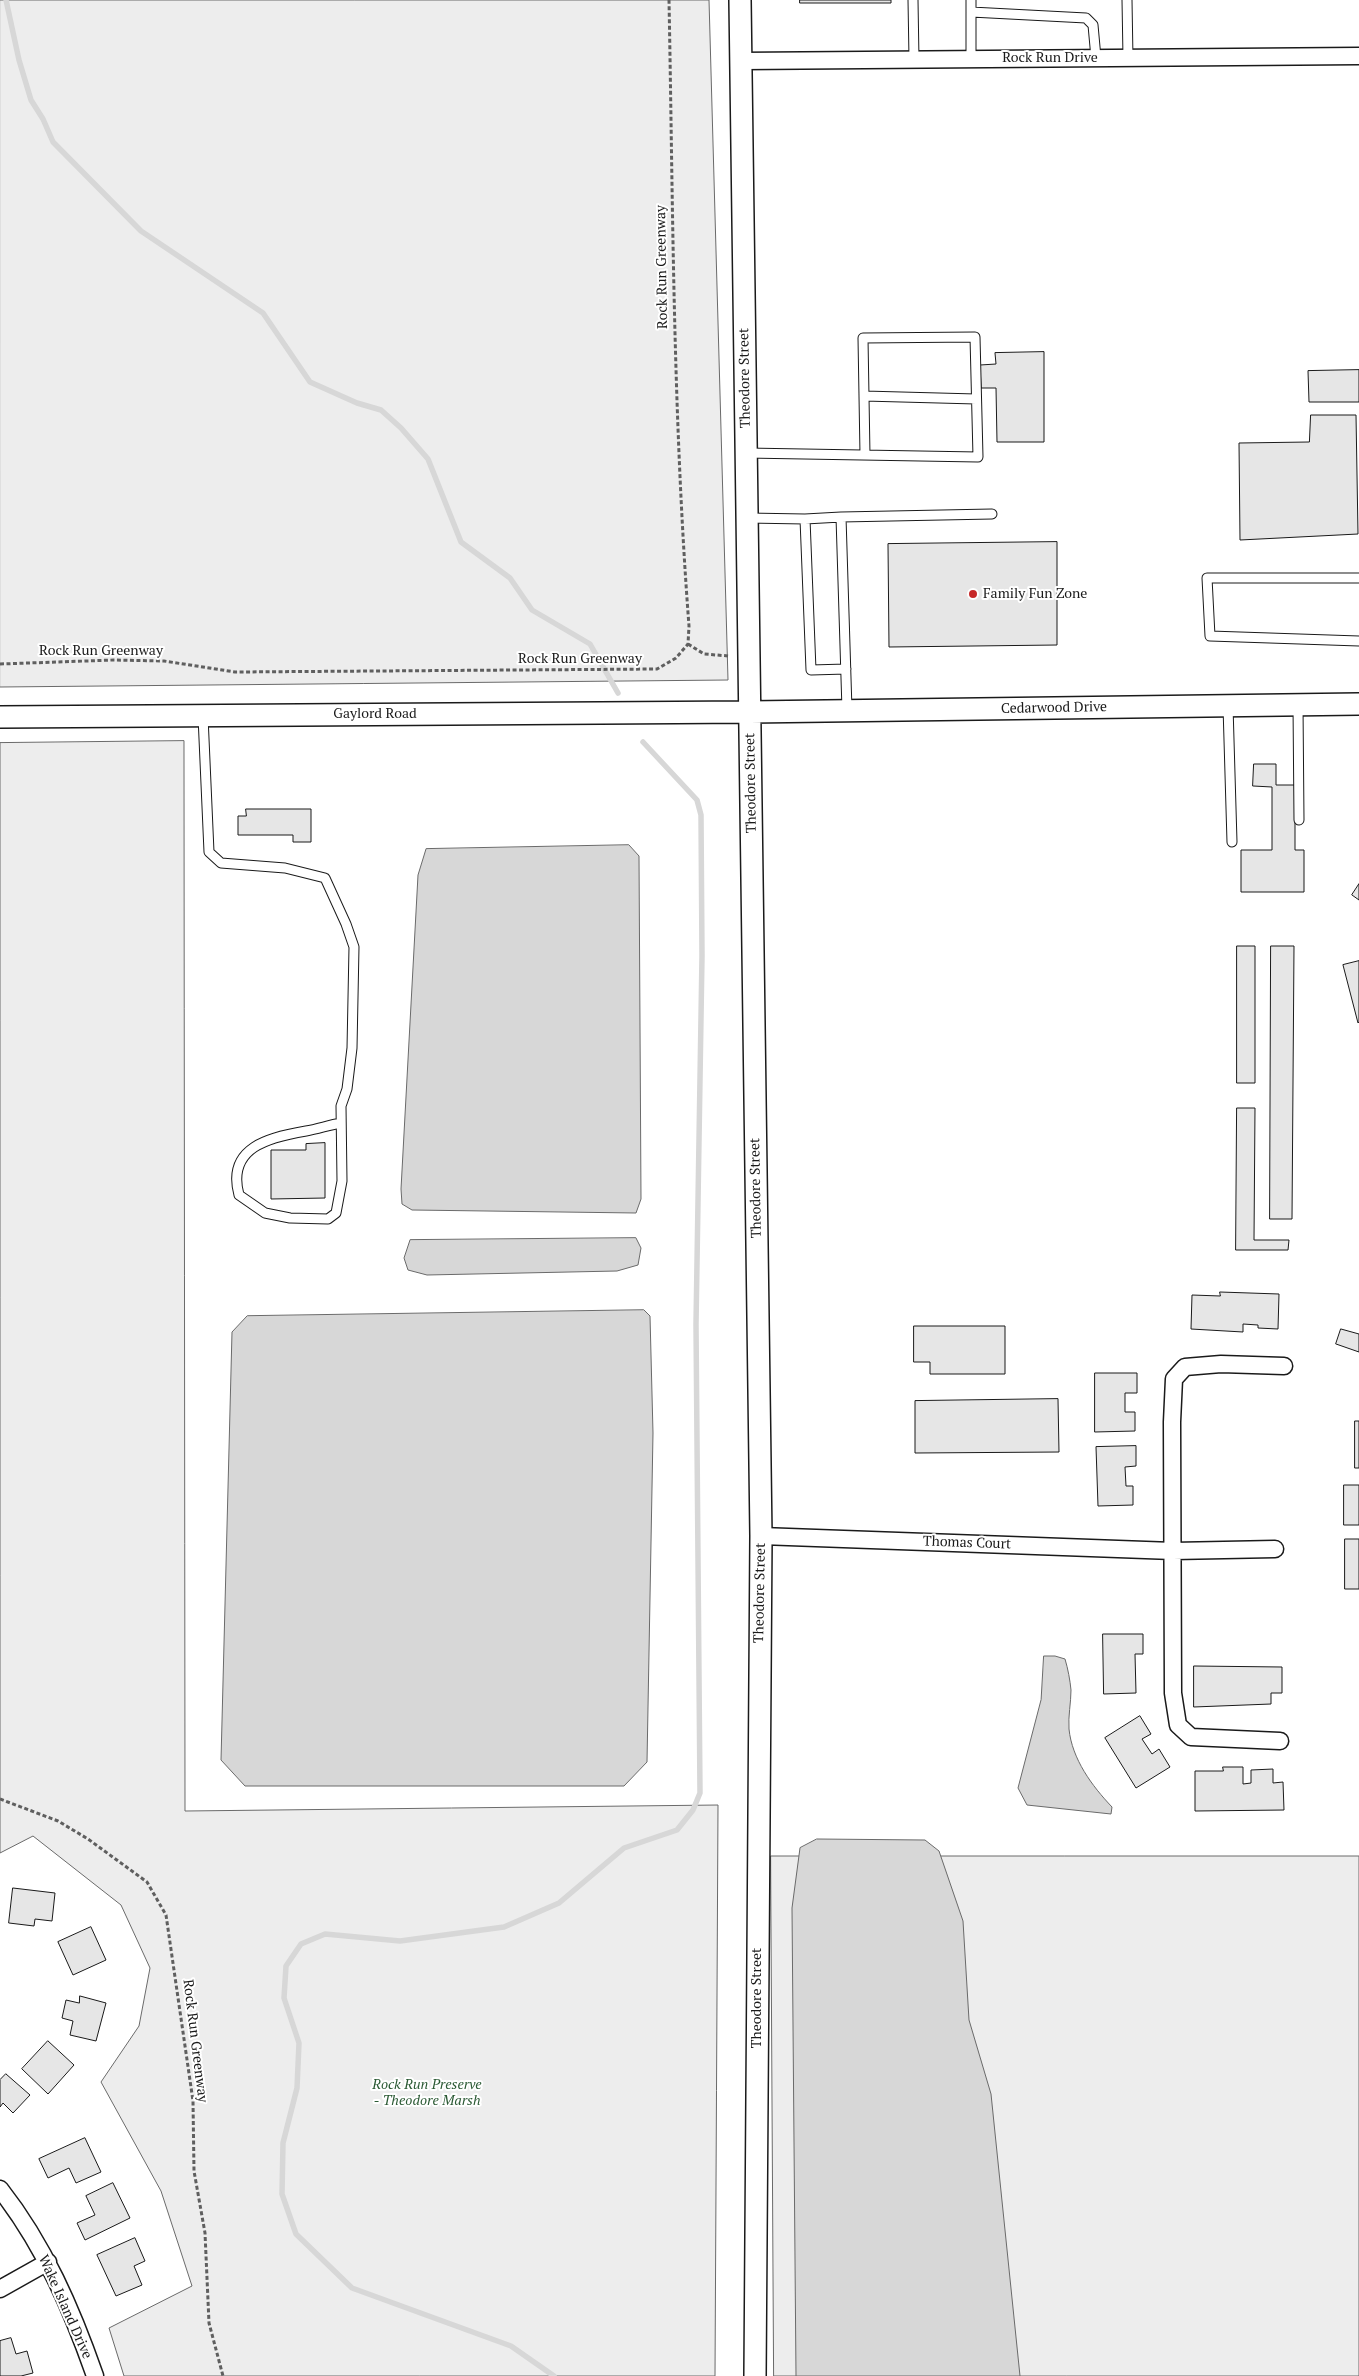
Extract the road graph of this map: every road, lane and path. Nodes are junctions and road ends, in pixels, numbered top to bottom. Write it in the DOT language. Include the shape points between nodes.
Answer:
graph roads {
  1 [pos="669,0"];
  2 [pos="740,0"];
  3 [pos="913,0"];
  4 [pos="971,0"];
  5 [pos="1127,0"];
  6 [pos="971,12"];
  7 [pos="1359,56"];
  8 [pos="1096,58"];
  9 [pos="1128,58"];
  10 [pos="971,59"];
  11 [pos="914,60"];
  12 [pos="741,61"];
  13 [pos="864,396"];
  14 [pos="976,399"];
  15 [pos="746,454"];
  16 [pos="865,455"];
  17 [pos="992,514"];
  18 [pos="841,517"];
  19 [pos="747,518"];
  20 [pos="804,519"];
  21 [pos="1359,578"];
  22 [pos="1359,641"];
  23 [pos="688,644"];
  24 [pos="749,656"];
  25 [pos="0,664"];
  26 [pos="846,669"];
  27 [pos="1298,704"];
  28 [pos="1359,704"];
  29 [pos="1228,705"];
  30 [pos="847,711"];
  31 [pos="750,712"];
  32 [pos="203,716"];
  33 [pos="0,717"];
  34 [pos="1299,820"];
  35 [pos="1232,842"];
  36 [pos="341,1123"];
  37 [pos="1284,1366"];
  38 [pos="761,1536"];
  39 [pos="1275,1549"];
  40 [pos="1173,1551"];
  41 [pos="1280,1741"];
  42 [pos="0,1800"];
  43 [pos="0,2189"];
  44 [pos="48,2262"];
  45 [pos="0,2289"];
  46 [pos="95,2376"];
  47 [pos="223,2376"];
  48 [pos="755,2376"];
  1 -- 23 [label="path, Rock Run Greenway" via="676,402"];
  2 -- 12 [label="street, Theodore Street"];
  3 -- 11 [label="lane"];
  4 -- 6 [label="lane"];
  5 -- 9 [label="lane"];
  6 -- 8 [label="lane" via="1086,18 1093,25"];
  6 -- 10 [label="lane"];
  7 -- 9 [label="street, Rock Run Drive"];
  8 -- 9 [label="street, Rock Run Drive"];
  8 -- 10 [label="street, Rock Run Drive"];
  10 -- 11 [label="street, Rock Run Drive"];
  11 -- 12 [label="street, Rock Run Drive"];
  12 -- 15 [label="street, Theodore Street"];
  13 -- 14 [label="lane"];
  13 -- 14 [label="lane" via="863,338 975,337"];
  13 -- 16 [label="lane"];
  14 -- 16 [label="lane" via="978,457"];
  15 -- 16 [label="lane"];
  15 -- 19 [label="street, Theodore Street"];
  17 -- 18 [label="lane"];
  18 -- 20 [label="lane"];
  18 -- 26 [label="lane"];
  19 -- 20 [label="lane"];
  19 -- 24 [label="street, Theodore Street"];
  20 -- 26 [label="lane" via="811,670"];
  21 -- 22 [label="lane" via="1207,578 1210,636"];
  23 -- 24 [label="path" via="704,654"];
  23 -- 25 [label="path, Rock Run Greenway" via="676,658 657,669 235,672 164,661"];
  24 -- 31 [label="street, Theodore Street"];
  26 -- 30 [label="lane"];
  27 -- 28 [label="street, Cedarwood Drive"];
  27 -- 29 [label="street, Cedarwood Drive"];
  27 -- 34 [label="lane"];
  29 -- 30 [label="street, Cedarwood Drive"];
  29 -- 35 [label="lane"];
  30 -- 31 [label="street, Cedarwood Drive"];
  31 -- 32 [label="street, Gaylord Road"];
  31 -- 38 [label="street, Theodore Street"];
  32 -- 33 [label="street, Gaylord Road"];
  32 -- 36 [label="lane" via="209,852 212,858 220,863 285,868 325,878 354,947 354,1004"];
  36 -- 36 [label="lane" via="342,1181 336,1213 328,1219 290,1218 265,1212 239,1195 235,1181 238,1166 252,1147 269,1138"];
  37 -- 40 [label="street" via="1221,1364 1185,1367 1174,1379"];
  38 -- 40 [label="street, Thomas Court"];
  38 -- 48 [label="street, Theodore Street"];
  39 -- 40 [label="street, Thomas Court"];
  40 -- 41 [label="street" via="1173,1693 1178,1725 1191,1737"];
  42 -- 47 [label="path, Rock Run Greenway" via="58,1821 88,1839 147,1882 166,1915 193,2101 194,2171 205,2234 209,2324"];
  43 -- 44 [label="street, Wake Island Drive"];
  44 -- 45 [label="street"];
  44 -- 46 [label="street, Wake Island Drive" via="79,2329"];
}
